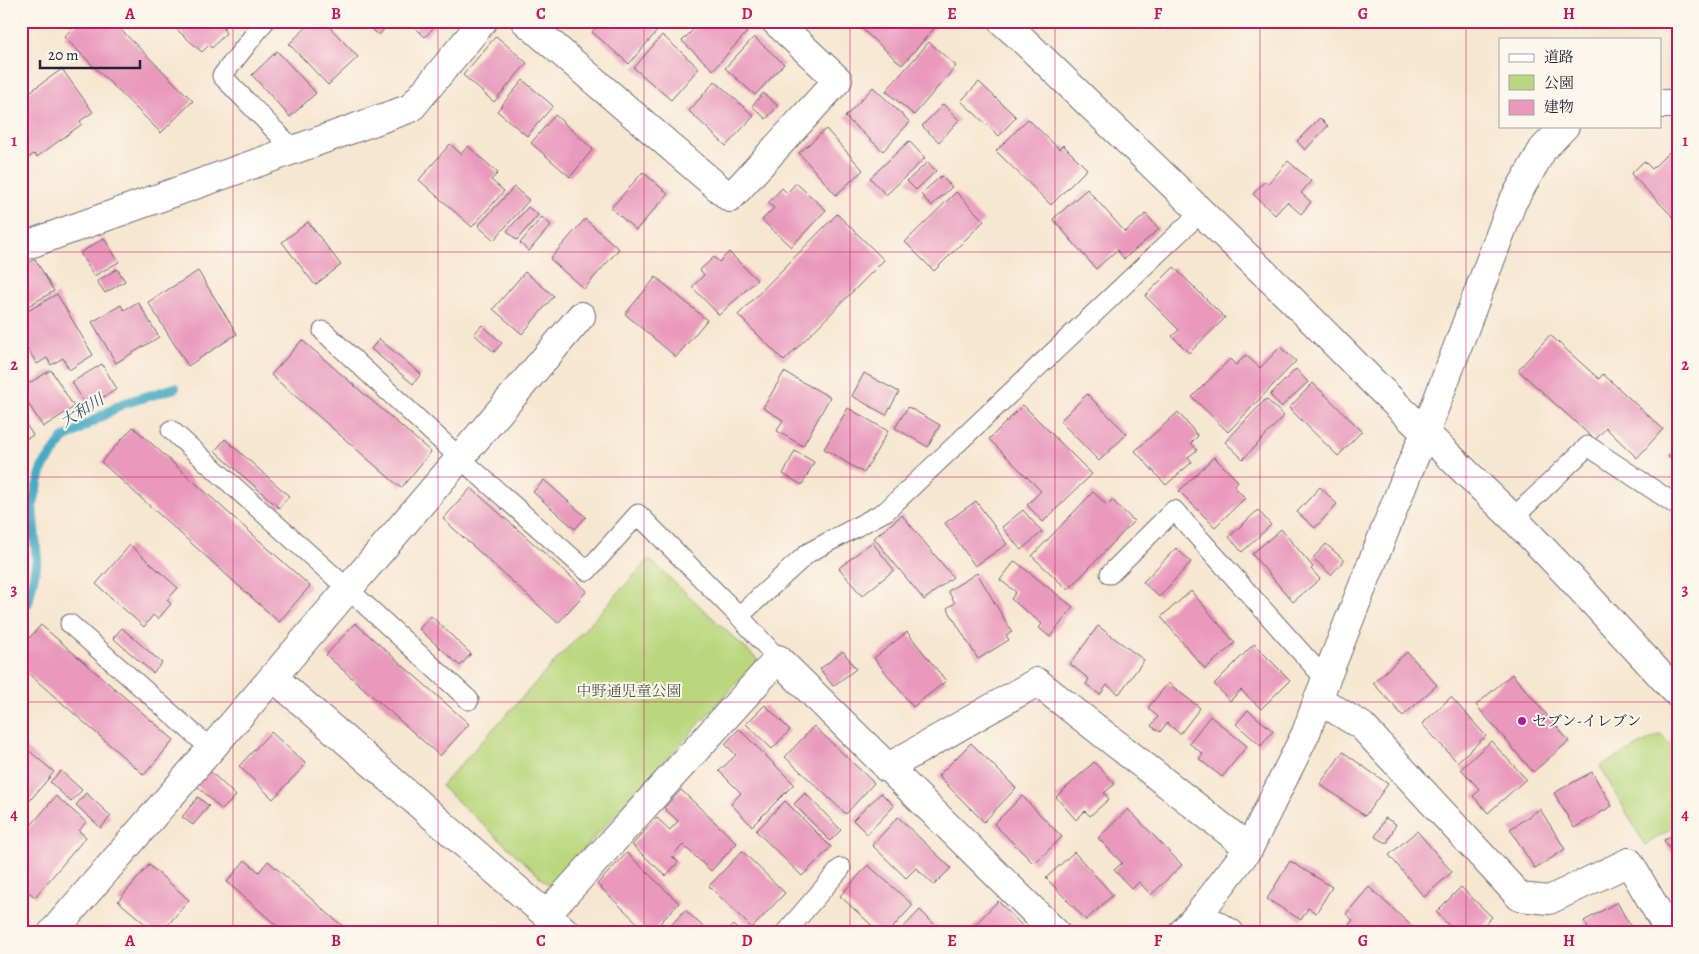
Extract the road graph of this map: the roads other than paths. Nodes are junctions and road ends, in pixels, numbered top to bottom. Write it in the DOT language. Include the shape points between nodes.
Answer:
graph roads {
  1 [pos="265,21"];
  2 [pos="483,21"];
  3 [pos="525,21"];
  4 [pos="775,21"];
  5 [pos="1002,21"];
  6 [pos="1662,104"];
  7 [pos="1678,104"];
  8 [pos="1564,128"];
  9 [pos="294,150"];
  10 [pos="1201,212"];
  11 [pos="21,247"];
  12 [pos="581,316"];
  13 [pos="323,331"];
  14 [pos="170,430"];
  15 [pos="1425,433"];
  16 [pos="460,458"];
  17 [pos="1678,506"];
  18 [pos="1513,518"];
  19 [pos="1110,574"];
  20 [pos="348,589"];
  21 [pos="739,616"];
  22 [pos="70,624"];
  23 [pos="778,659"];
  24 [pos="273,677"];
  25 [pos="1322,690"];
  26 [pos="1678,694"];
  27 [pos="470,700"];
  28 [pos="211,749"];
  29 [pos="887,768"];
  30 [pos="1249,848"];
  31 [pos="842,868"];
  32 [pos="546,915"];
  33 [pos="1190,924"];
  34 [pos="52,933"];
  35 [pos="567,933"];
  36 [pos="785,933"];
  37 [pos="1056,933"];
  38 [pos="1230,933"];
  39 [pos="1670,933"];
  1 -- 9 [label="lane" via="222,76"];
  2 -- 9 [label="street" via="411,108"];
  3 -- 4 [label="street" via="730,198 838,80"];
  5 -- 10 [label="street"];
  6 -- 7 [label="street"];
  8 -- 15 [label="street" via="1543,149 1512,203"];
  9 -- 11 [label="street"];
  10 -- 15 [label="street"];
  10 -- 21 [label="lane" via="886,511 808,553"];
  12 -- 16 [label="street"];
  13 -- 16 [label="lane"];
  14 -- 20 [label="lane"];
  15 -- 18 [label="street"];
  15 -- 25 [label="street"];
  16 -- 20 [label="street"];
  16 -- 21 [label="lane" via="587,571 638,514"];
  17 -- 18 [label="lane" via="1588,446"];
  18 -- 26 [label="street"];
  19 -- 25 [label="lane" via="1174,510"];
  20 -- 24 [label="street"];
  20 -- 27 [label="lane"];
  21 -- 23 [label="lane"];
  22 -- 28 [label="lane"];
  23 -- 29 [label="street"];
  23 -- 32 [label="street"];
  24 -- 28 [label="street"];
  24 -- 32 [label="street"];
  25 -- 30 [label="street" via="1306,734"];
  25 -- 39 [label="street" via="1362,726 1520,897 1549,900 1630,862"];
  28 -- 34 [label="street"];
  29 -- 30 [label="street" via="1037,682"];
  29 -- 37 [label="street"];
  30 -- 33 [label="street"];
  31 -- 36 [label="lane"];
  32 -- 35 [label="street"];
  33 -- 38 [label="street"];
}
